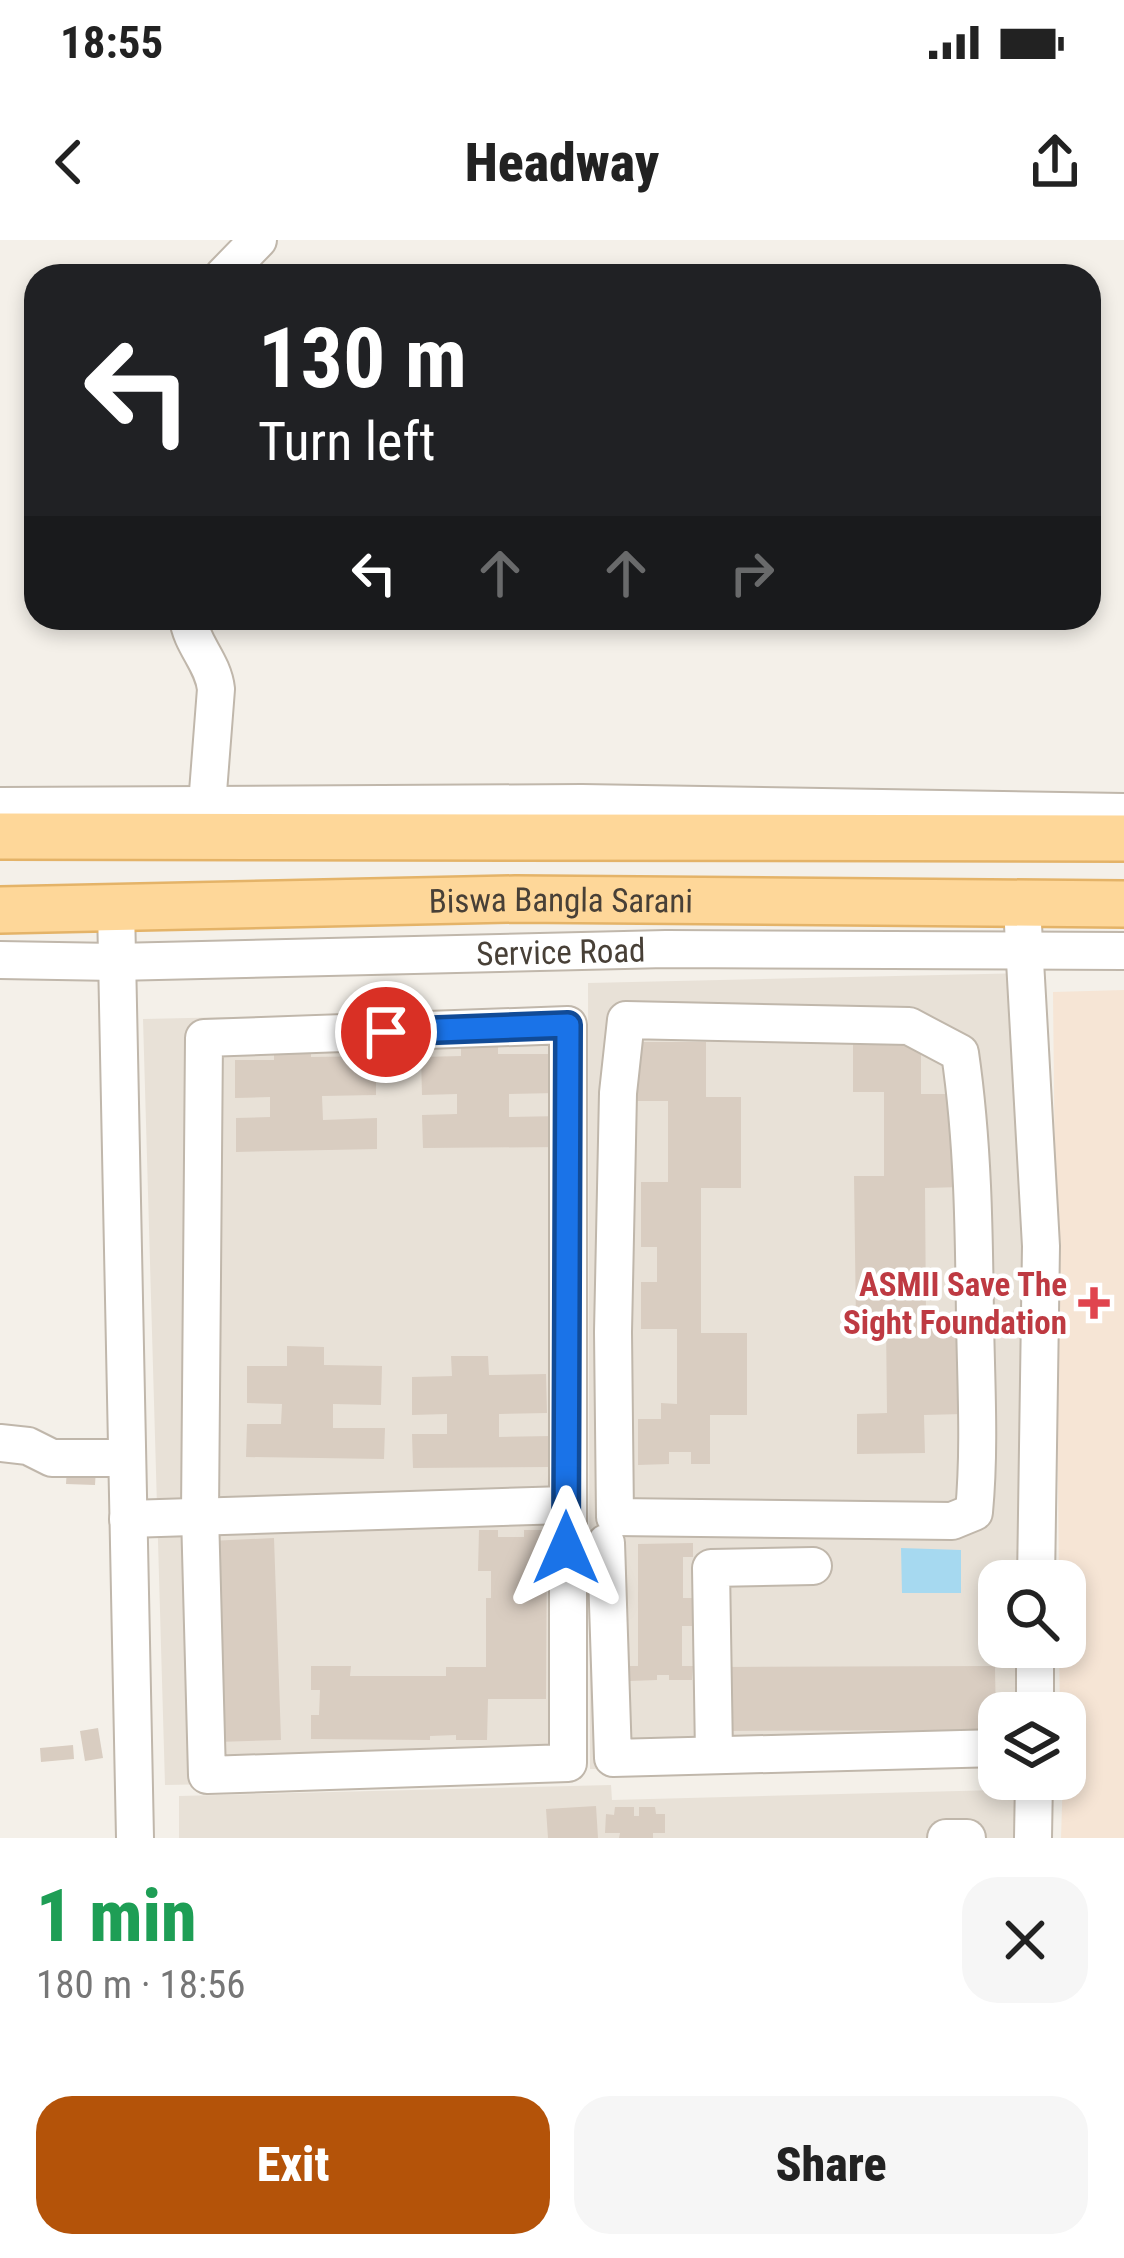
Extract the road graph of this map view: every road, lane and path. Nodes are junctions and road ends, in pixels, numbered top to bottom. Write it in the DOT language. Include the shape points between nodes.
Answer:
graph roads {
  1 [pos="258,240"];
  2 [pos="235,264"];
  3 [pos="191,630"];
  4 [pos="207,805"];
  5 [pos="0,806"];
  6 [pos="1124,812"];
  7 [pos="0,836"];
  8 [pos="1124,838"];
  9 [pos="1022,903"];
  10 [pos="1124,904"];
  11 [pos="116,907"];
  12 [pos="0,910"];
  13 [pos="1024,949"];
  14 [pos="1124,951"];
  15 [pos="0,960"];
  16 [pos="115,962"];
  17 [pos="974,1242"];
  18 [pos="1041,1263"];
  19 [pos="975,1279"];
  20 [pos="0,1443"];
  21 [pos="127,1458"];
  22 [pos="566,1505"];
  23 [pos="200,1514"];
  24 [pos="128,1519"];
  25 [pos="606,1543"];
  26 [pos="1036,1560"];
  27 [pos="813,1566"];
  28 [pos="978,1748"];
  29 [pos="714,1754"];
  30 [pos="1034,1800"];
  31 [pos="135,1838"];
  32 [pos="946,1838"];
  33 [pos="967,1838"];
  34 [pos="1034,1838"];
  1 -- 2 [label="street"];
  3 -- 4 [label="street" via="214,676"];
  4 -- 5 [label="street"];
  4 -- 6 [label="street"];
  7 -- 8 [label="main road, Biswa Bangla Sarani"];
  9 -- 10 [label="main road, Biswa Bangla Sarani"];
  9 -- 11 [label="main road, Biswa Bangla Sarani" via="515,899"];
  9 -- 13 [label="street"];
  11 -- 12 [label="main road, Biswa Bangla Sarani"];
  11 -- 16 [label="street"];
  13 -- 14 [label="street, Service Road"];
  13 -- 16 [label="street, Service Road"];
  13 -- 18 [label="street"];
  15 -- 16 [label="street, Service Road"];
  16 -- 21 [label="street"];
  17 -- 18 [label="street"];
  17 -- 19 [label="street"];
  17 -- 19 [label="street" via="960,1053 909,1026 626,1020 618,1093 615,1517 952,1521 974,1512"];
  18 -- 19 [label="street"];
  18 -- 26 [label="street"];
  20 -- 21 [label="street" via="52,1458"];
  21 -- 24 [label="street"];
  22 -- 23 [label="street"];
  22 -- 23 [label="street" via="568,1763 207,1775"];
  22 -- 23 [label="street" via="568,1025 204,1039"];
  23 -- 24 [label="street"];
  24 -- 31 [label="street"];
  25 -- 29 [label="street" via="613,1758"];
  27 -- 29 [label="street" via="711,1568"];
  28 -- 29 [label="street"];
  30 -- 34 [label="street"];
  32 -- 33 [label="street"];
}
